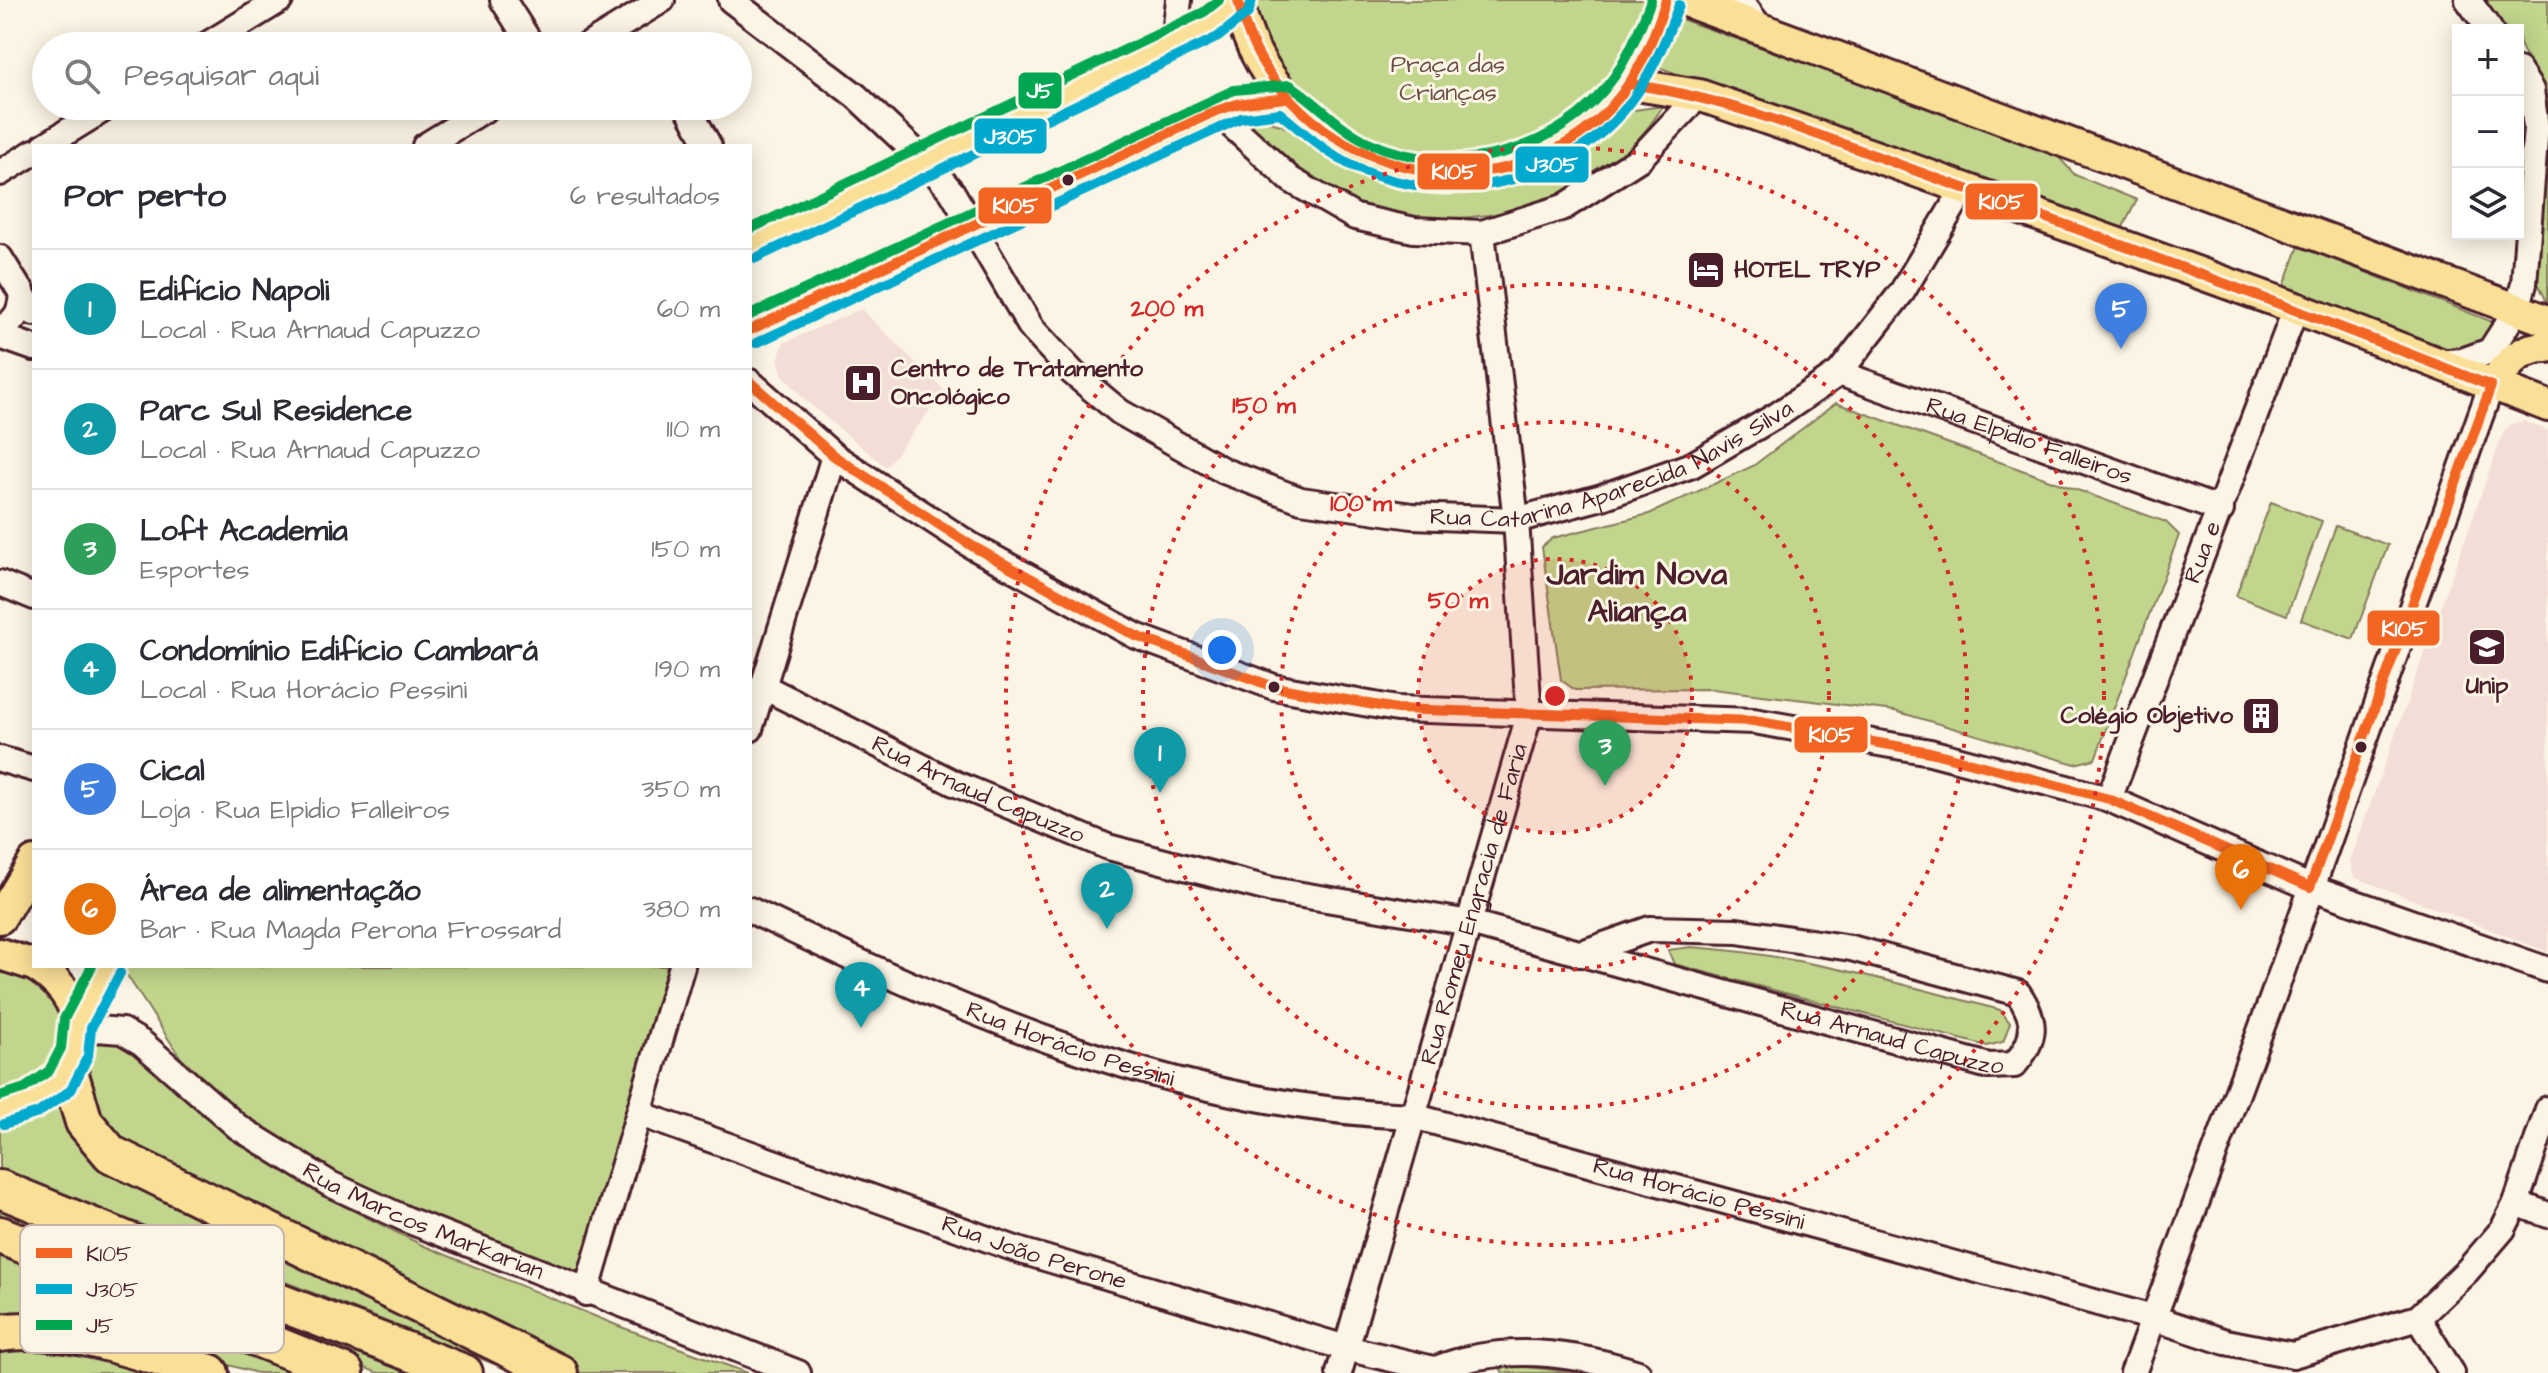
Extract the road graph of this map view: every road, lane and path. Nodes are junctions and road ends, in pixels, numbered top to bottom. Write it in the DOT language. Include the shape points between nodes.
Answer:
graph roads {
  1 [pos="280,0"];
  2 [pos="503,0"];
  3 [pos="662,0"];
  4 [pos="731,0"];
  5 [pos="1179,0"];
  6 [pos="1666,0"];
  7 [pos="1683,0"];
  8 [pos="1740,0"];
  9 [pos="2468,0"];
  10 [pos="1238,2"];
  11 [pos="2486,24"];
  12 [pos="1761,29"];
  13 [pos="228,32"];
  14 [pos="523,32"];
  15 [pos="610,32"];
  16 [pos="1174,42"];
  17 [pos="2524,79"];
  18 [pos="1630,84"];
  19 [pos="1699,95"];
  20 [pos="1285,98"];
  21 [pos="1216,111"];
  22 [pos="86,120"];
  23 [pos="467,120"];
  24 [pos="695,120"];
  25 [pos="47,144"];
  26 [pos="428,144"];
  27 [pos="708,144"];
  28 [pos="32,153"];
  29 [pos="926,162"];
  30 [pos="0,173"];
  31 [pos="1964,188"];
  32 [pos="972,228"];
  33 [pos="1482,233"];
  34 [pos="752,239"];
  35 [pos="0,258"];
  36 [pos="22,291"];
  37 [pos="2296,308"];
  38 [pos="32,309"];
  39 [pos="2517,309"];
  40 [pos="2548,321"];
  41 [pos="0,329"];
  42 [pos="752,329"];
  43 [pos="0,336"];
  44 [pos="32,347"];
  45 [pos="2548,347"];
  46 [pos="2434,363"];
  47 [pos="1839,373"];
  48 [pos="752,384"];
  49 [pos="2491,386"];
  50 [pos="2548,406"];
  51 [pos="834,456"];
  52 [pos="2221,510"];
  53 [pos="1516,520"];
  54 [pos="0,583"];
  55 [pos="32,596"];
  56 [pos="762,686"];
  57 [pos="1529,715"];
  58 [pos="752,722"];
  59 [pos="0,759"];
  60 [pos="32,768"];
  61 [pos="2109,799"];
  62 [pos="32,865"];
  63 [pos="2310,887"];
  64 [pos="752,911"];
  65 [pos="0,918"];
  66 [pos="1470,923"];
  67 [pos="0,954"];
  68 [pos="1579,954"];
  69 [pos="32,964"];
  70 [pos="38,968"];
  71 [pos="107,968"];
  72 [pos="681,968"];
  73 [pos="2548,970"];
  74 [pos="74,1043"];
  75 [pos="2548,1109"];
  76 [pos="0,1111"];
  77 [pos="640,1114"];
  78 [pos="1413,1116"];
  79 [pos="0,1189"];
  80 [pos="2516,1203"];
  81 [pos="2548,1215"];
  82 [pos="88,1225"];
  83 [pos="256,1225"];
  84 [pos="0,1235"];
  85 [pos="284,1239"];
  86 [pos="20,1243"];
  87 [pos="586,1293"];
  88 [pos="284,1304"];
  89 [pos="2153,1318"];
  90 [pos="2418,1318"];
  91 [pos="20,1330"];
  92 [pos="0,1333"];
  93 [pos="1346,1348"];
  94 [pos="284,1349"];
  95 [pos="138,1353"];
  96 [pos="2294,1364"];
  97 [pos="1443,1371"];
  98 [pos="210,1373"];
  99 [pos="345,1373"];
  100 [pos="464,1373"];
  101 [pos="559,1373"];
  102 [pos="798,1373"];
  103 [pos="1339,1373"];
  104 [pos="1638,1373"];
  105 [pos="2133,1373"];
  106 [pos="2452,1373"];
  1 -- 13 [label="street"];
  2 -- 14 [label="street"];
  3 -- 15 [label="street"];
  4 -- 29 [label="street, Rua Catarina Aparecida Navis Silva" via="856,96"];
  5 -- 16 [label="street"];
  6 -- 18 [label="main road" via="1654,41"];
  7 -- 12 [label="main road"];
  8 -- 12 [label="street"];
  9 -- 11 [label="street"];
  10 -- 16 [label="main road" via="1212,24"];
  10 -- 20 [label="main road" via="1253,48"];
  12 -- 39 [label="main road"];
  16 -- 29 [label="main road"];
  17 -- 39 [label="street" via="2531,90 2536,127 2524,284"];
  18 -- 19 [label="main road"];
  18 -- 20 [label="main road" via="1580,132 1531,160 1491,171 1434,174 1378,162 1327,136"];
  19 -- 31 [label="main road"];
  19 -- 33 [label="street" via="1639,159 1564,207"];
  20 -- 21 [label="main road"];
  21 -- 32 [label="main road"];
  21 -- 33 [label="street" via="1291,180 1355,217 1414,230"];
  22 -- 25 [label="street"];
  23 -- 26 [label="street"];
  24 -- 27 [label="street"];
  28 -- 30 [label="street"];
  29 -- 32 [label="street, Rua Catarina Aparecida Navis Silva" via="952,192"];
  29 -- 34 [label="main road"];
  31 -- 37 [label="main road"];
  31 -- 47 [label="street, Rua Catarina Aparecida Navis Silva" via="1902,292"];
  32 -- 42 [label="main road"];
  32 -- 53 [label="street, Rua Catarina Aparecida Navis Silva" via="1032,329 1073,373 1120,412 1224,471 1301,500 1412,516"];
  33 -- 53 [label="street, Rua Romeu Engracia de Faria"];
  35 -- 36 [label="street"];
  36 -- 38 [label="street"];
  36 -- 41 [label="street" via="21,310"];
  37 -- 46 [label="main road"];
  37 -- 52 [label="street, Rua e"];
  39 -- 40 [label="main road"];
  39 -- 46 [label="street" via="2490,351"];
  43 -- 44 [label="street"];
  45 -- 49 [label="main road" via="2518,353"];
  46 -- 49 [label="main road"];
  47 -- 52 [label="street, Rua Elpidio Falleiros"];
  47 -- 53 [label="street, Rua Catarina Aparecida Navis Silva" via="1692,465"];
  48 -- 51 [label="street"];
  49 -- 50 [label="main road"];
  49 -- 63 [label="street"];
  51 -- 56 [label="street"];
  51 -- 57 [label="street" via="972,546 1136,636 1274,687 1397,709"];
  52 -- 61 [label="street, Rua e"];
  53 -- 57 [label="street, Rua Romeu Engracia de Faria"];
  54 -- 55 [label="street"];
  56 -- 58 [label="street"];
  56 -- 66 [label="street, Rua Arnaud Capuzzo" via="954,783 1108,847 1272,890"];
  57 -- 61 [label="street" via="1754,721 1930,752"];
  57 -- 66 [label="street, Rua Romeu Engracia de Faria"];
  59 -- 60 [label="street"];
  61 -- 63 [label="street"];
  62 -- 65 [label="main road"];
  63 -- 73 [label="street"];
  63 -- 89 [label="street"];
  64 -- 78 [label="street, Rua Horácio Pessini" via="948,1003 1111,1064 1284,1104"];
  66 -- 68 [label="street, Rua Arnaud Capuzzo"];
  66 -- 78 [label="street, Rua Romeu Engracia de Faria"];
  67 -- 69 [label="main road"];
  68 -- 68 [label="street, Rua Arnaud Capuzzo" via="1601,971 1989,1066 2014,1065 2034,1029 2018,993 1851,948 1737,931 1650,929"];
  70 -- 74 [label="main road" via="65,992"];
  71 -- 74 [label="main road"];
  72 -- 77 [label="street"];
  74 -- 76 [label="main road" via="45,1094"];
  74 -- 83 [label="highway" via="84,1122 111,1154"];
  74 -- 87 [label="street, Rua Marcos Markarian" via="97,1029 122,1031 238,1127 330,1184"];
  75 -- 80 [label="street, Rua Horácio Pessini"];
  77 -- 87 [label="street"];
  77 -- 93 [label="street, Rua João Perone" via="1021,1251"];
  78 -- 89 [label="street, Rua Horácio Pessini"];
  78 -- 93 [label="street, Rua Romeu Engracia de Faria"];
  79 -- 82 [label="highway"];
  80 -- 81 [label="street"];
  80 -- 90 [label="street, Rua Horácio Pessini" via="2503,1229"];
  84 -- 86 [label="highway"];
  85 -- 101 [label="highway"];
  87 -- 102 [label="street, Rua Marcos Markarian"];
  88 -- 100 [label="highway"];
  89 -- 96 [label="street, Rua Horácio Pessini"];
  89 -- 105 [label="street"];
  90 -- 96 [label="street, Rua Horácio Pessini"];
  90 -- 106 [label="street"];
  91 -- 92 [label="highway"];
  93 -- 97 [label="street, Rua João Perone"];
  93 -- 103 [label="street, Rua Romeu Engracia de Faria"];
  94 -- 99 [label="highway"];
  95 -- 98 [label="highway"];
  97 -- 104 [label="street, Rua João Perone" via="1460,1359 1504,1353 1552,1354"];
}
